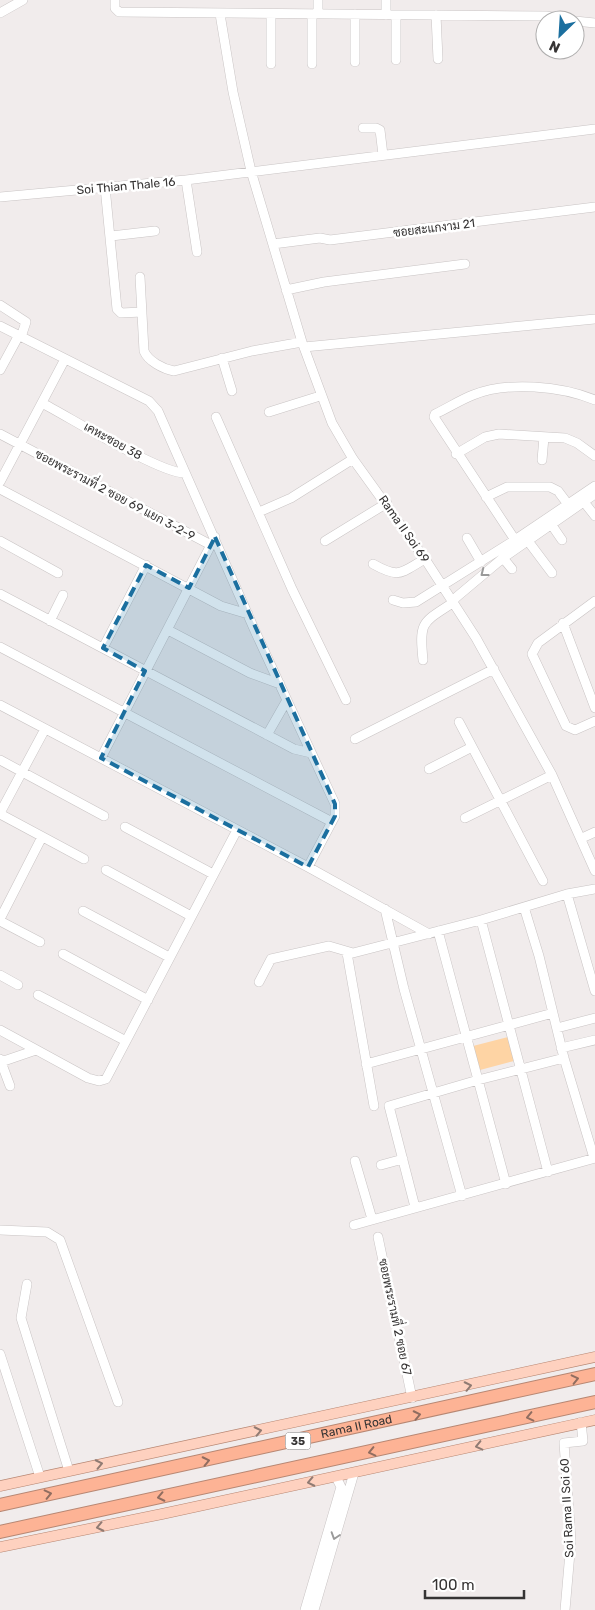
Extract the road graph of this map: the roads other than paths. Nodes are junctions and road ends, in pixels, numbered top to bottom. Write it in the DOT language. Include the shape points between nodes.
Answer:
graph roads {
  1 [pos="23,0"];
  2 [pos="115,0"];
  3 [pos="318,0"];
  4 [pos="386,0"];
  5 [pos="0,13"];
  6 [pos="220,14"];
  7 [pos="271,14"];
  8 [pos="315,14"];
  9 [pos="355,14"];
  10 [pos="386,15"];
  11 [pos="396,15"];
  12 [pos="436,15"];
  13 [pos="535,16"];
  14 [pos="438,59"];
  15 [pos="396,60"];
  16 [pos="355,62"];
  17 [pos="272,64"];
  18 [pos="312,64"];
  19 [pos="362,128"];
  20 [pos="595,129"];
  21 [pos="383,155"];
  22 [pos="251,171"];
  23 [pos="186,180"];
  24 [pos="105,187"];
  25 [pos="0,197"];
  26 [pos="595,207"];
  27 [pos="155,231"];
  28 [pos="111,236"];
  29 [pos="273,244"];
  30 [pos="197,252"];
  31 [pos="465,264"];
  32 [pos="140,276"];
  33 [pos="286,290"];
  34 [pos="0,305"];
  35 [pos="142,312"];
  36 [pos="595,319"];
  37 [pos="0,326"];
  38 [pos="20,336"];
  39 [pos="303,344"];
  40 [pos="222,358"];
  41 [pos="65,359"];
  42 [pos="0,370"];
  43 [pos="232,391"];
  44 [pos="320,396"];
  45 [pos="595,400"];
  46 [pos="42,403"];
  47 [pos="269,412"];
  48 [pos="216,417"];
  49 [pos="0,434"];
  50 [pos="544,437"];
  51 [pos="20,444"];
  52 [pos="456,454"];
  53 [pos="595,456"];
  54 [pos="353,459"];
  55 [pos="542,460"];
  56 [pos="185,473"];
  57 [pos="0,482"];
  58 [pos="595,486"];
  59 [pos="0,489"];
  60 [pos="595,494"];
  61 [pos="486,497"];
  62 [pos="584,502"];
  63 [pos="387,503"];
  64 [pos="570,507"];
  65 [pos="259,512"];
  66 [pos="595,516"];
  67 [pos="551,524"];
  68 [pos="467,538"];
  69 [pos="521,540"];
  70 [pos="562,540"];
  71 [pos="0,541"];
  72 [pos="213,541"];
  73 [pos="325,541"];
  74 [pos="503,558"];
  75 [pos="426,559"];
  76 [pos="481,562"];
  77 [pos="373,564"];
  78 [pos="146,565"];
  79 [pos="512,569"];
  80 [pos="552,572"];
  81 [pos="58,573"];
  82 [pos="443,585"];
  83 [pos="189,588"];
  84 [pos="0,594"];
  85 [pos="63,595"];
  86 [pos="393,600"];
  87 [pos="454,601"];
  88 [pos="595,601"];
  89 [pos="248,614"];
  90 [pos="50,621"];
  91 [pos="563,623"];
  92 [pos="168,630"];
  93 [pos="0,647"];
  94 [pos="103,648"];
  95 [pos="423,660"];
  96 [pos="26,662"];
  97 [pos="494,669"];
  98 [pos="22,670"];
  99 [pos="145,672"];
  100 [pos="280,684"];
  101 [pos="287,700"];
  102 [pos="346,700"];
  103 [pos="3,704"];
  104 [pos="595,708"];
  105 [pos="124,714"];
  106 [pos="595,721"];
  107 [pos="460,722"];
  108 [pos="45,729"];
  109 [pos="267,735"];
  110 [pos="355,739"];
  111 [pos="472,747"];
  112 [pos="311,753"];
  113 [pos="101,758"];
  114 [pos="0,760"];
  115 [pos="429,769"];
  116 [pos="22,772"];
  117 [pos="552,775"];
  118 [pos="499,800"];
  119 [pos="0,814"];
  120 [pos="104,816"];
  121 [pos="464,818"];
  122 [pos="332,822"];
  123 [pos="125,827"];
  124 [pos="236,830"];
  125 [pos="595,832"];
  126 [pos="42,837"];
  127 [pos="582,838"];
  128 [pos="84,859"];
  129 [pos="308,868"];
  130 [pos="106,870"];
  131 [pos="595,871"];
  132 [pos="213,874"];
  133 [pos="543,881"];
  134 [pos="595,889"];
  135 [pos="567,894"];
  136 [pos="524,907"];
  137 [pos="385,909"];
  138 [pos="83,911"];
  139 [pos="191,916"];
  140 [pos="0,920"];
  141 [pos="481,920"];
  142 [pos="433,932"];
  143 [pos="40,942"];
  144 [pos="392,943"];
  145 [pos="347,952"];
  146 [pos="63,954"];
  147 [pos="169,958"];
  148 [pos="0,975"];
  149 [pos="259,982"];
  150 [pos="18,985"];
  151 [pos="595,991"];
  152 [pos="38,995"];
  153 [pos="148,1000"];
  154 [pos="553,1014"];
  155 [pos="595,1018"];
  156 [pos="509,1026"];
  157 [pos="557,1028"];
  158 [pos="0,1030"];
  159 [pos="465,1038"];
  160 [pos="126,1040"];
  161 [pos="595,1040"];
  162 [pos="420,1049"];
  163 [pos="36,1050"];
  164 [pos="562,1053"];
  165 [pos="1,1061"];
  166 [pos="366,1064"];
  167 [pos="520,1069"];
  168 [pos="478,1080"];
  169 [pos="10,1086"];
  170 [pos="434,1094"];
  171 [pos="374,1106"];
  172 [pos="594,1158"];
  173 [pos="403,1159"];
  174 [pos="355,1161"];
  175 [pos="381,1165"];
  176 [pos="548,1172"];
  177 [pos="506,1184"];
  178 [pos="462,1196"];
  179 [pos="415,1207"];
  180 [pos="372,1219"];
  181 [pos="354,1225"];
  182 [pos="0,1230"];
  183 [pos="378,1237"];
  184 [pos="27,1284"];
  185 [pos="0,1354"];
  186 [pos="595,1357"];
  187 [pos="595,1374"];
  188 [pos="412,1398"];
  189 [pos="118,1402"];
  190 [pos="595,1402"];
  191 [pos="595,1420"];
  192 [pos="581,1422"];
  193 [pos="69,1471"];
  194 [pos="354,1472"];
  195 [pos="40,1477"];
  196 [pos="336,1477"];
  197 [pos="0,1486"];
  198 [pos="0,1505"];
  199 [pos="0,1532"];
  200 [pos="0,1547"];
  201 [pos="305,1610"];
  202 [pos="314,1610"];
  203 [pos="565,1610"];
  1 -- 5 [label="street"];
  2 -- 6 [label="street" via="119,12"];
  3 -- 8 [label="street"];
  4 -- 10 [label="street"];
  6 -- 7 [label="street"];
  6 -- 22 [label="street, Rama II Soi 69" via="232,92"];
  7 -- 8 [label="street"];
  7 -- 17 [label="street"];
  8 -- 9 [label="street"];
  8 -- 18 [label="street"];
  9 -- 10 [label="street"];
  9 -- 16 [label="street"];
  10 -- 11 [label="street"];
  11 -- 12 [label="street"];
  11 -- 15 [label="street"];
  12 -- 13 [label="street"];
  12 -- 14 [label="street"];
  19 -- 21 [label="street" via="380,130"];
  20 -- 21 [label="street, Soi Thian Thale 16"];
  21 -- 22 [label="street, Soi Thian Thale 16"];
  22 -- 23 [label="street, Soi Thian Thale 16"];
  22 -- 29 [label="street, Rama II Soi 69"];
  23 -- 24 [label="street, Soi Thian Thale 16"];
  23 -- 30 [label="street"];
  24 -- 25 [label="street, Soi Thian Thale 16"];
  24 -- 28 [label="street"];
  26 -- 29 [label="street, ซอยสะแกงาม 21"];
  27 -- 28 [label="street"];
  28 -- 35 [label="street" via="117,309 121,313"];
  29 -- 33 [label="street, Rama II Soi 69"];
  31 -- 33 [label="street"];
  32 -- 35 [label="street"];
  33 -- 39 [label="street, Rama II Soi 69"];
  34 -- 38 [label="street" via="26,322"];
  35 -- 40 [label="street" via="146,356 164,368 174,371"];
  36 -- 39 [label="street"];
  37 -- 38 [label="street"];
  38 -- 41 [label="street"];
  38 -- 42 [label="street"];
  39 -- 40 [label="street"];
  39 -- 44 [label="street, Rama II Soi 69"];
  40 -- 43 [label="street"];
  41 -- 46 [label="street"];
  41 -- 56 [label="street" via="154,406"];
  44 -- 47 [label="street"];
  44 -- 54 [label="street, Rama II Soi 69"];
  45 -- 52 [label="street" via="564,389 538,387 474,395 434,417"];
  46 -- 51 [label="street"];
  46 -- 56 [label="street, เคหะซอย 38" via="154,464"];
  48 -- 65 [label="street"];
  49 -- 51 [label="street, ซอยพระรามที่ 2 ซอย 69 แยก 3-2-9"];
  50 -- 52 [label="street" via="499,434 485,437"];
  50 -- 53 [label="street" via="577,442"];
  50 -- 55 [label="street"];
  51 -- 57 [label="street"];
  51 -- 72 [label="street, ซอยพระรามที่ 2 ซอย 69 แยก 3-2-9"];
  52 -- 61 [label="street"];
  54 -- 63 [label="street, Rama II Soi 69"];
  54 -- 65 [label="street" via="291,498"];
  56 -- 72 [label="street"];
  58 -- 64 [label="street"];
  59 -- 78 [label="street"];
  60 -- 62 [label="street"];
  61 -- 64 [label="street" via="507,487 550,487 558,491"];
  61 -- 69 [label="street"];
  62 -- 64 [label="street"];
  62 -- 66 [label="street"];
  63 -- 73 [label="street"];
  63 -- 75 [label="street, Rama II Soi 69"];
  64 -- 67 [label="street"];
  64 -- 69 [label="street"];
  65 -- 102 [label="street"];
  67 -- 69 [label="street"];
  67 -- 70 [label="street"];
  68 -- 76 [label="street"];
  69 -- 74 [label="street"];
  69 -- 76 [label="street"];
  69 -- 80 [label="street"];
  71 -- 81 [label="street"];
  72 -- 83 [label="street"];
  72 -- 89 [label="street"];
  74 -- 79 [label="street"];
  74 -- 87 [label="street, one-way"];
  75 -- 77 [label="street" via="396,574"];
  75 -- 82 [label="street, Rama II Soi 69"];
  76 -- 82 [label="street"];
  78 -- 83 [label="street"];
  78 -- 94 [label="street"];
  82 -- 86 [label="street" via="416,602"];
  82 -- 87 [label="street, Rama II Soi 69"];
  83 -- 89 [label="street" via="230,610"];
  83 -- 92 [label="street"];
  84 -- 90 [label="street"];
  85 -- 90 [label="street"];
  87 -- 95 [label="street" via="423,625 420,635"];
  87 -- 97 [label="street, Rama II Soi 69"];
  88 -- 91 [label="street"];
  89 -- 100 [label="street"];
  90 -- 94 [label="street"];
  91 -- 104 [label="street"];
  91 -- 106 [label="street" via="538,643 532,654 566,726 575,730"];
  92 -- 99 [label="street"];
  92 -- 100 [label="street" via="255,676"];
  93 -- 96 [label="street"];
  94 -- 99 [label="street"];
  96 -- 98 [label="street"];
  96 -- 105 [label="street"];
  97 -- 110 [label="street"];
  97 -- 117 [label="street, Rama II Soi 69"];
  99 -- 105 [label="street"];
  99 -- 109 [label="street"];
  100 -- 101 [label="street"];
  101 -- 109 [label="street"];
  101 -- 112 [label="street"];
  103 -- 108 [label="street"];
  105 -- 113 [label="street"];
  105 -- 122 [label="street"];
  107 -- 111 [label="street"];
  108 -- 113 [label="street"];
  108 -- 116 [label="street"];
  109 -- 112 [label="street" via="294,749"];
  111 -- 115 [label="street"];
  111 -- 118 [label="street"];
  112 -- 122 [label="street" via="335,804"];
  113 -- 124 [label="street"];
  114 -- 116 [label="street"];
  116 -- 119 [label="street"];
  116 -- 120 [label="street"];
  117 -- 118 [label="street"];
  117 -- 127 [label="street, Rama II Soi 69"];
  118 -- 121 [label="street"];
  118 -- 133 [label="street"];
  119 -- 126 [label="street"];
  122 -- 129 [label="street"];
  123 -- 132 [label="street"];
  124 -- 129 [label="street"];
  124 -- 132 [label="street"];
  125 -- 127 [label="street"];
  126 -- 128 [label="street"];
  126 -- 140 [label="street"];
  127 -- 131 [label="street, Rama II Soi 69"];
  129 -- 137 [label="street"];
  130 -- 139 [label="street"];
  132 -- 139 [label="street"];
  134 -- 135 [label="street"];
  135 -- 136 [label="street"];
  135 -- 151 [label="street"];
  136 -- 141 [label="street"];
  136 -- 154 [label="street"];
  137 -- 142 [label="street"];
  137 -- 144 [label="street"];
  138 -- 147 [label="street"];
  139 -- 147 [label="street"];
  140 -- 143 [label="street"];
  141 -- 142 [label="street"];
  141 -- 156 [label="street"];
  142 -- 144 [label="street"];
  142 -- 159 [label="street"];
  144 -- 145 [label="street"];
  144 -- 162 [label="street"];
  145 -- 149 [label="street" via="329,946 271,959"];
  145 -- 166 [label="street"];
  146 -- 153 [label="street"];
  147 -- 153 [label="street"];
  148 -- 150 [label="street"];
  152 -- 160 [label="street"];
  153 -- 160 [label="street"];
  154 -- 156 [label="street"];
  154 -- 157 [label="street"];
  155 -- 157 [label="street"];
  156 -- 159 [label="street"];
  156 -- 167 [label="street"];
  157 -- 164 [label="street"];
  158 -- 163 [label="street"];
  159 -- 162 [label="street"];
  159 -- 168 [label="street"];
  160 -- 163 [label="street" via="102,1081 88,1078"];
  161 -- 164 [label="street"];
  162 -- 166 [label="street"];
  162 -- 170 [label="street"];
  163 -- 165 [label="street"];
  164 -- 167 [label="street"];
  164 -- 172 [label="street"];
  165 -- 169 [label="street"];
  166 -- 171 [label="street"];
  167 -- 168 [label="street"];
  167 -- 176 [label="street"];
  168 -- 170 [label="street"];
  168 -- 177 [label="street"];
  170 -- 173 [label="street" via="389,1106"];
  170 -- 178 [label="street"];
  172 -- 176 [label="street"];
  173 -- 175 [label="street"];
  173 -- 179 [label="street"];
  174 -- 180 [label="street"];
  176 -- 177 [label="street"];
  177 -- 178 [label="street"];
  178 -- 179 [label="street"];
  179 -- 180 [label="street"];
  180 -- 181 [label="street"];
  182 -- 189 [label="street" via="48,1232 60,1240"];
  183 -- 188 [label="street, ซอยพระรามที่ 2 ซอย 67"];
  184 -- 193 [label="street" via="21,1318"];
  185 -- 195 [label="street"];
  188 -- 186 [label="main road, Rama II Road / 35, one-way"];
  198 -- 187 [label="highway, Rama II Road / 35, one-way"];
  193 -- 188 [label="main road, Rama II Road / 35, one-way"];
  190 -- 199 [label="highway, 35, one-way"];
  191 -- 192 [label="main road"];
  192 -- 194 [label="main road, one-way"];
  192 -- 203 [label="street, Soi Rama II Soi 60" via="583,1440 564,1443 570,1542"];
  193 -- 195 [label="main road, Rama II Road / 35"];
  194 -- 196 [label="main road"];
  194 -- 202 [label="street, one-way"];
  195 -- 197 [label="main road, Rama II Road / 35"];
  196 -- 200 [label="main road, one-way"];
  196 -- 201 [label="street" via="341,1487"];
}
